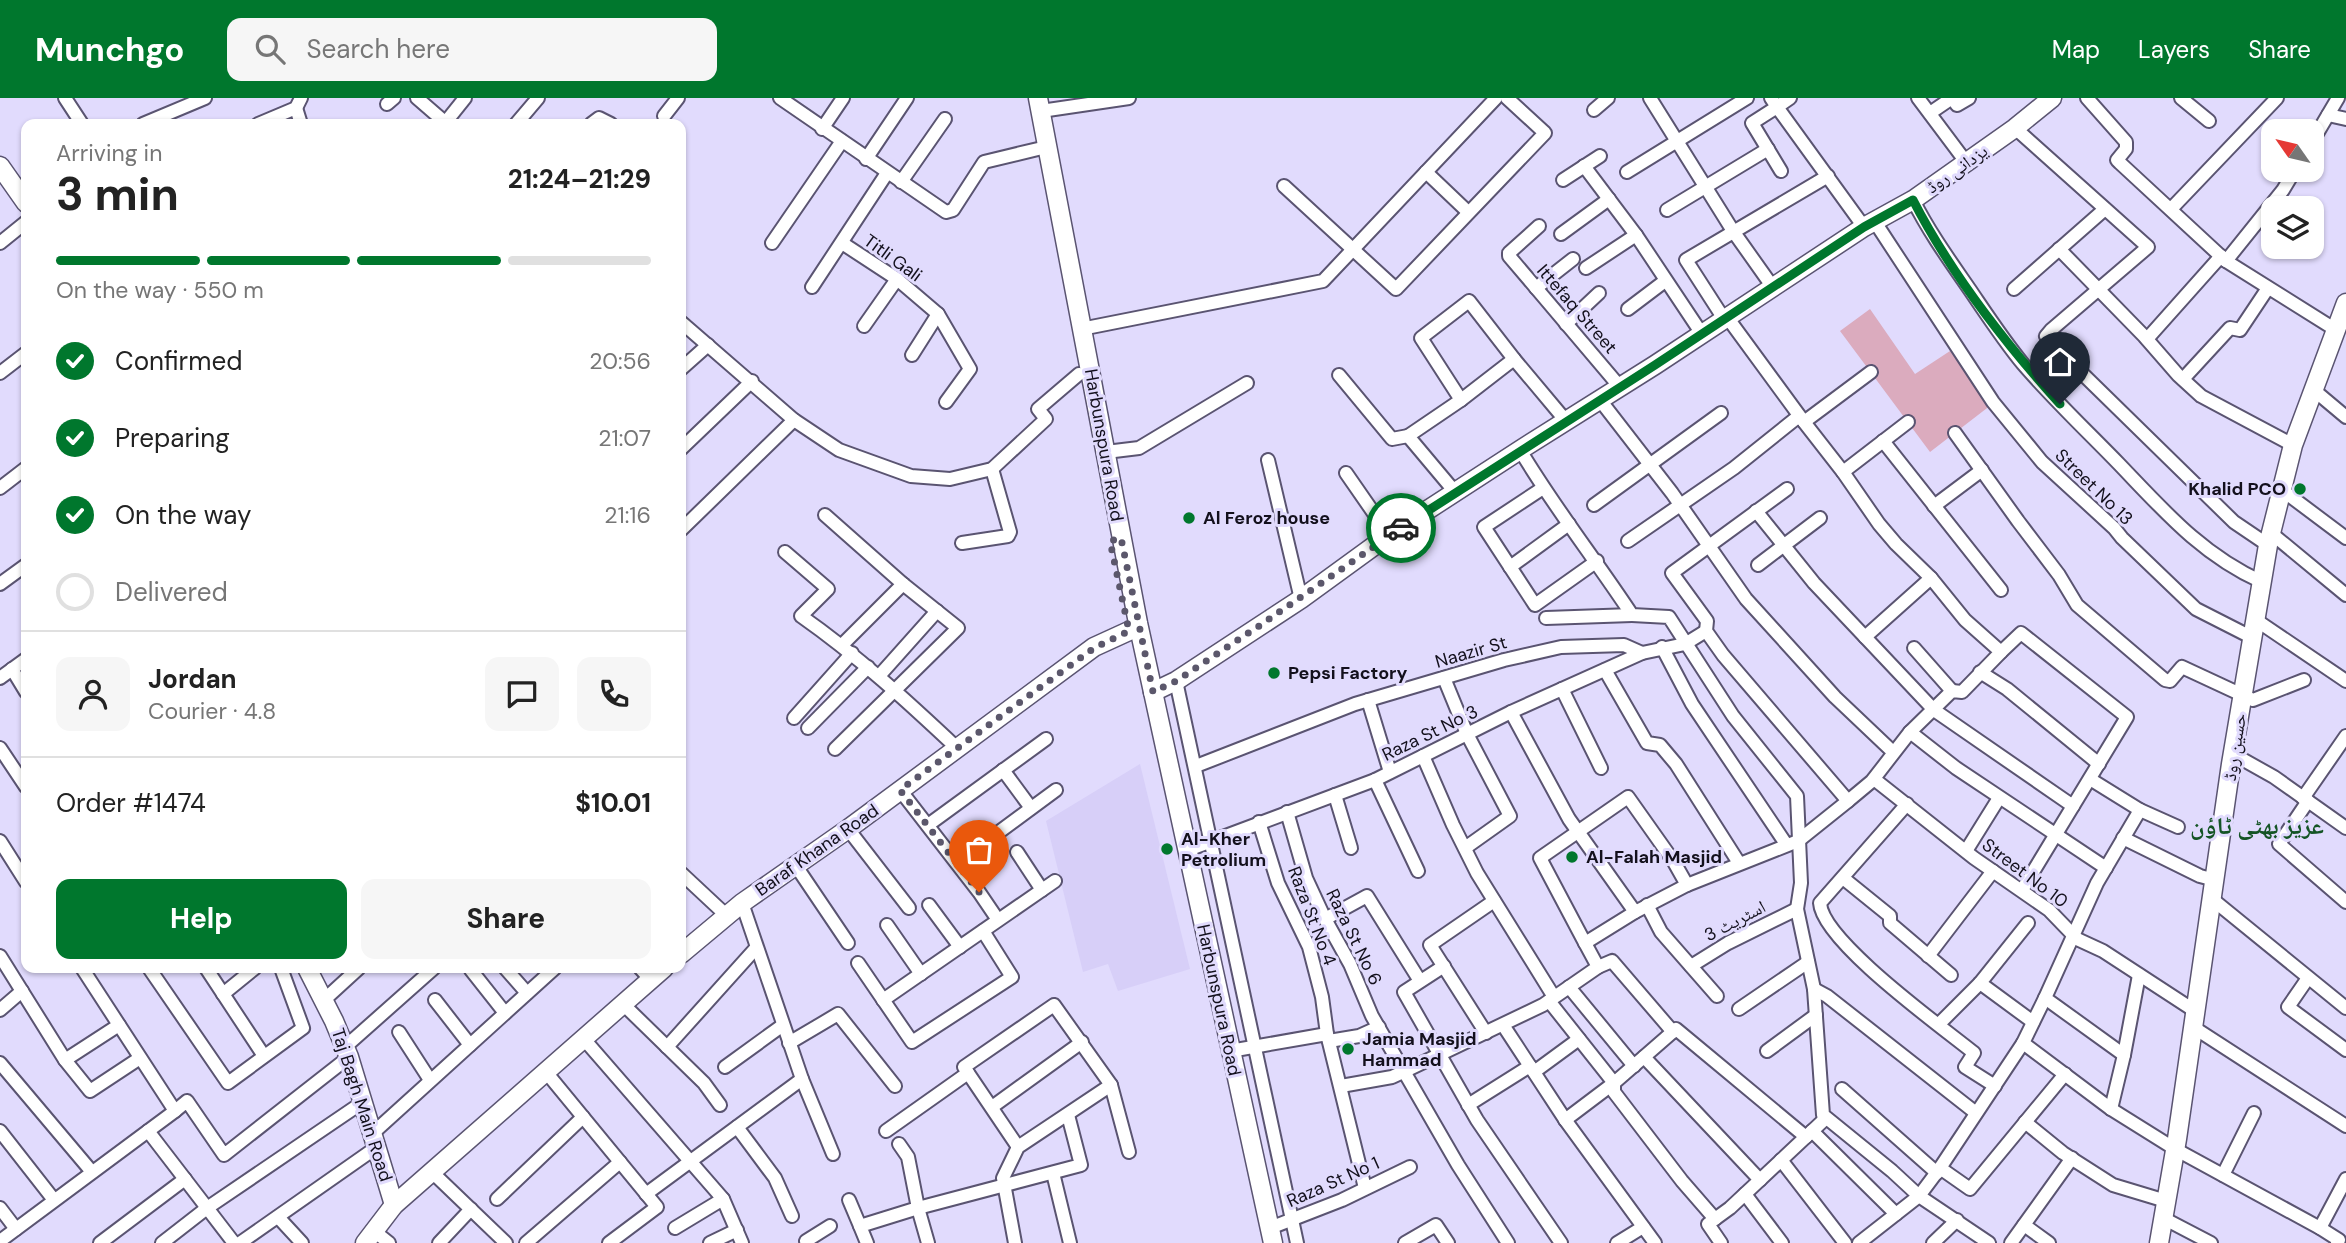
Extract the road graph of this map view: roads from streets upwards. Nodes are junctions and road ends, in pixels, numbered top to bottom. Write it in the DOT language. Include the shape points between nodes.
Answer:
graph roads {
  1 [pos="65,98"];
  2 [pos="205,98"];
  3 [pos="417,98"];
  4 [pos="465,98"];
  5 [pos="538,98"];
  6 [pos="678,98"];
  7 [pos="781,98"];
  8 [pos="843,98"];
  9 [pos="907,98"];
  10 [pos="1129,98"];
  11 [pos="1496,98"];
  12 [pos="1507,98"];
  13 [pos="1608,98"];
  14 [pos="1650,98"];
  15 [pos="1747,98"];
  16 [pos="1790,98"];
  17 [pos="1918,98"];
  18 [pos="1952,98"];
  19 [pos="1969,98"];
  20 [pos="2052,98"];
  21 [pos="2087,98"];
  22 [pos="2181,98"];
  23 [pos="2277,98"];
  24 [pos="2338,98"];
  25 [pos="299,103"];
  26 [pos="1774,103"];
  27 [pos="1035,105"];
  28 [pos="1594,110"];
  29 [pos="1930,113"];
  30 [pos="2328,115"];
  31 [pos="664,117"];
  32 [pos="79,119"];
  33 [pos="155,119"];
  34 [pos="268,119"];
  35 [pos="440,119"];
  36 [pos="450,119"];
  37 [pos="520,119"];
  38 [pos="945,119"];
  39 [pos="2346,119"];
  40 [pos="2208,121"];
  41 [pos="2324,122"];
  42 [pos="2015,128"];
  43 [pos="822,129"];
  44 [pos="1677,141"];
  45 [pos="842,142"];
  46 [pos="1038,149"];
  47 [pos="1768,149"];
  48 [pos="1600,156"];
  49 [pos="866,159"];
  50 [pos="1966,162"];
  51 [pos="0,166"];
  52 [pos="1584,166"];
  53 [pos="1781,171"];
  54 [pos="1426,172"];
  55 [pos="1627,172"];
  56 [pos="887,173"];
  57 [pos="1828,176"];
  58 [pos="1563,180"];
  59 [pos="901,182"];
  60 [pos="2288,182"];
  61 [pos="1284,186"];
  62 [pos="1706,187"];
  63 [pos="21,196"];
  64 [pos="1609,199"];
  65 [pos="1913,200"];
  66 [pos="2105,209"];
  67 [pos="2171,209"];
  68 [pos="1667,210"];
  69 [pos="1468,212"];
  70 [pos="1869,225"];
  71 [pos="21,226"];
  72 [pos="1539,226"];
  73 [pos="1733,231"];
  74 [pos="1561,234"];
  75 [pos="1636,235"];
  76 [pos="0,243"];
  77 [pos="772,243"];
  78 [pos="842,243"];
  79 [pos="2059,249"];
  80 [pos="1353,250"];
  81 [pos="2224,258"];
  82 [pos="1573,259"];
  83 [pos="1586,268"];
  84 [pos="897,279"];
  85 [pos="1665,281"];
  86 [pos="1772,286"];
  87 [pos="812,287"];
  88 [pos="1536,288"];
  89 [pos="2268,288"];
  90 [pos="2014,289"];
  91 [pos="2099,289"];
  92 [pos="1599,293"];
  93 [pos="2346,303"];
  94 [pos="1628,309"];
  95 [pos="939,313"];
  96 [pos="1726,318"];
  97 [pos="1566,324"];
  98 [pos="686,326"];
  99 [pos="864,326"];
  100 [pos="1082,329"];
  101 [pos="2336,330"];
  102 [pos="1702,334"];
  103 [pos="2147,339"];
  104 [pos="708,345"];
  105 [pos="912,355"];
  106 [pos="21,357"];
  107 [pos="1514,359"];
  108 [pos="686,365"];
  109 [pos="1871,372"];
  110 [pos="0,373"];
  111 [pos="1079,374"];
  112 [pos="1339,375"];
  113 [pos="2183,379"];
  114 [pos="752,382"];
  115 [pos="1247,383"];
  116 [pos="1620,387"];
  117 [pos="2315,391"];
  118 [pos="1461,400"];
  119 [pos="1600,400"];
  120 [pos="946,402"];
  121 [pos="1721,413"];
  122 [pos="2346,417"];
  123 [pos="1801,419"];
  124 [pos="794,420"];
  125 [pos="1566,421"];
  126 [pos="1908,422"];
  127 [pos="1955,433"];
  128 [pos="1408,436"];
  129 [pos="1882,442"];
  130 [pos="686,444"];
  131 [pos="2293,445"];
  132 [pos="1520,450"];
  133 [pos="1106,452"];
  134 [pos="1268,460"];
  135 [pos="1648,464"];
  136 [pos="992,469"];
  137 [pos="1982,470"];
  138 [pos="21,472"];
  139 [pos="1843,472"];
  140 [pos="1346,473"];
  141 [pos="0,488"];
  142 [pos="1543,488"];
  143 [pos="1787,489"];
  144 [pos="2282,490"];
  145 [pos="1455,492"];
  146 [pos="1594,505"];
  147 [pos="1679,505"];
  148 [pos="1934,506"];
  149 [pos="1756,511"];
  150 [pos="825,515"];
  151 [pos="1820,518"];
  152 [pos="1569,524"];
  153 [pos="686,525"];
  154 [pos="1390,535"];
  155 [pos="2346,538"];
  156 [pos="2270,539"];
  157 [pos="1115,540"];
  158 [pos="1628,541"];
  159 [pos="962,543"];
  160 [pos="1784,545"];
  161 [pos="1709,546"];
  162 [pos="785,552"];
  163 [pos="1597,561"];
  164 [pos="1758,565"];
  165 [pos="1510,567"];
  166 [pos="21,569"];
  167 [pos="1931,578"];
  168 [pos="2262,582"];
  169 [pos="903,583"];
  170 [pos="0,584"];
  171 [pos="2001,590"];
  172 [pos="2346,594"];
  173 [pos="1301,599"];
  174 [pos="937,611"];
  175 [pos="1632,615"];
  176 [pos="1546,618"];
  177 [pos="2254,629"];
  178 [pos="1129,631"];
  179 [pos="1706,631"];
  180 [pos="1865,637"];
  181 [pos="1685,644"];
  182 [pos="1662,648"];
  183 [pos="1914,648"];
  184 [pos="847,649"];
  185 [pos="2001,652"];
  186 [pos="1642,653"];
  187 [pos="21,663"];
  188 [pos="868,667"];
  189 [pos="12,670"];
  190 [pos="1605,670"];
  191 [pos="1980,672"];
  192 [pos="879,676"];
  193 [pos="0,678"];
  194 [pos="1444,678"];
  195 [pos="2304,680"];
  196 [pos="1176,681"];
  197 [pos="2346,681"];
  198 [pos="21,684"];
  199 [pos="894,689"];
  200 [pos="1562,689"];
  201 [pos="1952,691"];
  202 [pos="1153,692"];
  203 [pos="2243,696"];
  204 [pos="1368,700"];
  205 [pos="1934,710"];
  206 [pos="1511,712"];
  207 [pos="794,718"];
  208 [pos="808,728"];
  209 [pos="1910,732"];
  210 [pos="1467,734"];
  211 [pos="2346,736"];
  212 [pos="1046,739"];
  213 [pos="0,748"];
  214 [pos="835,749"];
  215 [pos="958,749"];
  216 [pos="1893,752"];
  217 [pos="2233,754"];
  218 [pos="1423,756"];
  219 [pos="2099,764"];
  220 [pos="1196,766"];
  221 [pos="1601,768"];
  222 [pos="1003,770"];
  223 [pos="1390,772"];
  224 [pos="1874,779"];
  225 [pos="2090,779"];
  226 [pos="21,780"];
  227 [pos="1375,780"];
  228 [pos="900,790"];
  229 [pos="1056,790"];
  230 [pos="1335,794"];
  231 [pos="2000,798"];
  232 [pos="2306,799"];
  233 [pos="1848,801"];
  234 [pos="1907,804"];
  235 [pos="2073,806"];
  236 [pos="1031,808"];
  237 [pos="2140,810"];
  238 [pos="1287,812"];
  239 [pos="1259,822"];
  240 [pos="928,825"];
  241 [pos="2345,826"];
  242 [pos="2178,827"];
  243 [pos="848,829"];
  244 [pos="1578,832"];
  245 [pos="2056,834"];
  246 [pos="2123,838"];
  247 [pos="1211,840"];
  248 [pos="0,841"];
  249 [pos="1792,842"];
  250 [pos="1351,848"];
  251 [pos="1465,849"];
  252 [pos="1188,850"];
  253 [pos="1966,851"];
  254 [pos="1017,852"];
  255 [pos="957,863"];
  256 [pos="1739,863"];
  257 [pos="796,866"];
  258 [pos="2106,868"];
  259 [pos="1418,871"];
  260 [pos="1993,871"];
  261 [pos="21,874"];
  262 [pos="686,878"];
  263 [pos="1843,878"];
  264 [pos="2215,880"];
  265 [pos="1055,881"];
  266 [pos="1687,885"];
  267 [pos="1042,890"];
  268 [pos="2022,890"];
  269 [pos="2212,899"];
  270 [pos="1494,901"];
  271 [pos="2346,902"];
  272 [pos="741,903"];
  273 [pos="929,905"];
  274 [pos="1647,905"];
  275 [pos="909,908"];
  276 [pos="1797,909"];
  277 [pos="1635,912"];
  278 [pos="726,915"];
  279 [pos="1325,919"];
  280 [pos="998,920"];
  281 [pos="2028,923"];
  282 [pos="887,925"];
  283 [pos="983,930"];
  284 [pos="1199,931"];
  285 [pos="2074,936"];
  286 [pos="848,943"];
  287 [pos="1585,943"];
  288 [pos="960,947"];
  289 [pos="757,948"];
  290 [pos="686,950"];
  291 [pos="0,956"];
  292 [pos="1927,956"];
  293 [pos="1808,962"];
  294 [pos="858,963"];
  295 [pos="1444,966"];
  296 [pos="1691,966"];
  297 [pos="1598,967"];
  298 [pos="85,973"];
  299 [pos="152,973"];
  300 [pos="209,973"];
  301 [pos="249,973"];
  302 [pos="283,973"];
  303 [pos="310,973"];
  304 [pos="354,973"];
  305 [pos="429,973"];
  306 [pos="473,973"];
  307 [pos="509,973"];
  308 [pos="549,973"];
  309 [pos="651,973"];
  310 [pos="921,974"];
  311 [pos="1951,975"];
  312 [pos="2139,975"];
  313 [pos="2308,978"];
  314 [pos="1420,981"];
  315 [pos="1980,984"];
  316 [pos="1569,987"];
  317 [pos="1814,989"];
  318 [pos="22,991"];
  319 [pos="527,993"];
  320 [pos="223,994"];
  321 [pos="1717,996"];
  322 [pos="2045,998"];
  323 [pos="1551,999"];
  324 [pos="324,1000"];
  325 [pos="435,1000"];
  326 [pos="883,1000"];
  327 [pos="623,1003"];
  328 [pos="2346,1008"];
  329 [pos="1739,1009"];
  330 [pos="0,1010"];
  331 [pos="505,1013"];
  332 [pos="1816,1015"];
  333 [pos="2194,1019"];
  334 [pos="2033,1022"];
  335 [pos="1939,1024"];
  336 [pos="119,1025"];
  337 [pos="783,1025"];
  338 [pos="1503,1025"];
  339 [pos="1379,1027"];
  340 [pos="399,1032"];
  341 [pos="1673,1032"];
  342 [pos="1486,1033"];
  343 [pos="583,1038"];
  344 [pos="1328,1038"];
  345 [pos="1579,1039"];
  346 [pos="1082,1042"];
  347 [pos="789,1043"];
  348 [pos="2023,1043"];
  349 [pos="470,1045"];
  350 [pos="1256,1046"];
  351 [pos="667,1047"];
  352 [pos="2346,1050"];
  353 [pos="1230,1051"];
  354 [pos="1767,1051"];
  355 [pos="347,1052"];
  356 [pos="1440,1055"];
  357 [pos="2124,1055"];
  358 [pos="264,1056"];
  359 [pos="140,1058"];
  360 [pos="65,1060"];
  361 [pos="1639,1062"];
  362 [pos="0,1063"];
  363 [pos="726,1067"];
  364 [pos="1532,1069"];
  365 [pos="1405,1071"];
  366 [pos="546,1072"];
  367 [pos="968,1073"];
  368 [pos="2064,1074"];
  369 [pos="802,1079"];
  370 [pos="430,1080"];
  371 [pos="1614,1083"];
  372 [pos="1111,1085"];
  373 [pos="895,1086"];
  374 [pos="1341,1086"];
  375 [pos="1995,1086"];
  376 [pos="1842,1089"];
  377 [pos="363,1102"];
  378 [pos="720,1105"];
  379 [pos="1468,1105"];
  380 [pos="992,1107"];
  381 [pos="2111,1109"];
  382 [pos="175,1111"];
  383 [pos="1976,1113"];
  384 [pos="2254,1113"];
  385 [pos="1068,1115"];
  386 [pos="583,1117"];
  387 [pos="1826,1118"];
  388 [pos="1565,1120"];
  389 [pos="2025,1122"];
  390 [pos="2346,1126"];
  391 [pos="737,1127"];
  392 [pos="0,1131"];
  393 [pos="148,1131"];
  394 [pos="886,1131"];
  395 [pos="1272,1131"];
  396 [pos="1249,1133"];
  397 [pos="1809,1134"];
  398 [pos="375,1140"];
  399 [pos="899,1144"];
  400 [pos="1018,1147"];
  401 [pos="2175,1149"];
  402 [pos="1129,1152"];
  403 [pos="833,1154"];
  404 [pos="2072,1158"];
  405 [pos="1781,1160"];
  406 [pos="620,1162"];
  407 [pos="690,1162"];
  408 [pos="1410,1167"];
  409 [pos="1939,1170"];
  410 [pos="1281,1171"];
  411 [pos="92,1172"];
  412 [pos="432,1172"];
  413 [pos="1053,1173"];
  414 [pos="2223,1175"];
  415 [pos="1258,1177"];
  416 [pos="185,1179"];
  417 [pos="1760,1180"];
  418 [pos="2346,1180"];
  419 [pos="1003,1184"];
  420 [pos="1365,1188"];
  421 [pos="646,1194"];
  422 [pos="1745,1194"];
  423 [pos="1919,1196"];
  424 [pos="2342,1196"];
  425 [pos="498,1199"];
  426 [pos="723,1199"];
  427 [pos="54,1200"];
  428 [pos="849,1200"];
  429 [pos="394,1205"];
  430 [pos="0,1208"];
  431 [pos="207,1208"];
  432 [pos="918,1208"];
  433 [pos="471,1209"];
  434 [pos="2165,1210"];
  435 [pos="1896,1214"];
  436 [pos="792,1216"];
  437 [pos="278,1217"];
  438 [pos="1715,1219"];
  439 [pos="1291,1220"];
  440 [pos="1957,1220"];
  441 [pos="2024,1225"];
  442 [pos="830,1226"];
  443 [pos="860,1226"];
  444 [pos="1643,1227"];
  445 [pos="675,1228"];
  446 [pos="2320,1228"];
  447 [pos="16,1229"];
  448 [pos="737,1230"];
  449 [pos="370,1237"];
  450 [pos="1266,1237"];
  451 [pos="0,1241"];
  452 [pos="805,1242"];
  453 [pos="100,1243"];
  454 [pos="162,1243"];
  455 [pos="234,1243"];
  456 [pos="240,1243"];
  457 [pos="302,1243"];
  458 [pos="389,1243"];
  459 [pos="439,1243"];
  460 [pos="506,1243"];
  461 [pos="526,1243"];
  462 [pos="609,1243"];
  463 [pos="710,1243"];
  464 [pos="742,1243"];
  465 [pos="867,1243"];
  466 [pos="928,1243"];
  467 [pos="1015,1243"];
  468 [pos="1070,1243"];
  469 [pos="1297,1243"];
  470 [pos="1405,1243"];
  471 [pos="1448,1243"];
  472 [pos="1508,1243"];
  473 [pos="1561,1243"];
  474 [pos="1617,1243"];
  475 [pos="1655,1243"];
  476 [pos="1721,1243"];
  477 [pos="1782,1243"];
  478 [pos="1845,1243"];
  479 [pos="1859,1243"];
  480 [pos="1933,1243"];
  481 [pos="1987,1243"];
  482 [pos="2011,1243"];
  483 [pos="2049,1243"];
  484 [pos="2159,1243"];
  485 [pos="2211,1243"];
  486 [pos="2337,1243"];
  1 -- 32 [label="street"];
  2 -- 33 [label="street"];
  3 -- 35 [label="street"];
  4 -- 36 [label="street"];
  5 -- 37 [label="street"];
  6 -- 31 [label="street"];
  7 -- 43 [label="street"];
  8 -- 43 [label="street"];
  9 -- 49 [label="street"];
  10 -- 27 [label="street"];
  11 -- 54 [label="street"];
  12 -- 69 [label="street" via="1545,133"];
  13 -- 28 [label="street"];
  14 -- 44 [label="street"];
  15 -- 44 [label="street"];
  16 -- 26 [label="street"];
  17 -- 29 [label="street"];
  18 -- 19 [label="street" via="1957,106"];
  18 -- 29 [label="street"];
  20 -- 42 [label="street, یزدانی روڈ"];
  21 -- 67 [label="street" via="2126,142 2117,160"];
  22 -- 40 [label="street"];
  23 -- 67 [label="street"];
  24 -- 30 [label="street"];
  25 -- 34 [label="street"];
  26 -- 47 [label="street" via="1752,123"];
  26 -- 57 [label="street, Street No 13"];
  27 -- 46 [label="street, Harbunspura Road"];
  27 -- 100 [label="street, Harbunspura Road"];
  29 -- 50 [label="street"];
  30 -- 39 [label="street"];
  30 -- 41 [label="street"];
  38 -- 59 [label="street"];
  42 -- 50 [label="street, یزدانی روڈ"];
  42 -- 66 [label="street"];
  43 -- 45 [label="street"];
  44 -- 55 [label="street"];
  44 -- 62 [label="street"];
  45 -- 49 [label="street"];
  45 -- 77 [label="street"];
  46 -- 59 [label="street" via="984,162 950,212"];
  46 -- 111 [label="street, Harbunspura Road"];
  47 -- 53 [label="street"];
  47 -- 62 [label="street"];
  48 -- 52 [label="street"];
  49 -- 56 [label="street"];
  50 -- 65 [label="street, یزدانی روڈ"];
  51 -- 63 [label="street"];
  52 -- 58 [label="street"];
  52 -- 64 [label="street"];
  54 -- 69 [label="street"];
  54 -- 80 [label="street"];
  56 -- 59 [label="street"];
  56 -- 78 [label="street, Titli Gali"];
  57 -- 70 [label="street, Street No 13"];
  57 -- 73 [label="street"];
  60 -- 81 [label="street"];
  61 -- 80 [label="street"];
  62 -- 68 [label="street"];
  62 -- 73 [label="street"];
  64 -- 74 [label="street"];
  64 -- 75 [label="street"];
  65 -- 70 [label="street, یزدانی روڈ"];
  65 -- 168 [label="street" via="1983,309 2075,421 2185,533"];
  66 -- 79 [label="street"];
  66 -- 91 [label="street" via="2148,247"];
  67 -- 81 [label="street"];
  69 -- 80 [label="street" via="1396,289"];
  70 -- 86 [label="street, یزدانی روڈ"];
  70 -- 177 [label="street, Street No 13" via="1993,402 2042,462 2196,608"];
  71 -- 76 [label="street"];
  72 -- 88 [label="street, Ittefaq Street" via="1508,255"];
  73 -- 86 [label="street"];
  73 -- 96 [label="street" via="1686,260"];
  75 -- 83 [label="street"];
  75 -- 85 [label="street"];
  78 -- 84 [label="street, Titli Gali"];
  78 -- 87 [label="street"];
  79 -- 90 [label="street"];
  79 -- 91 [label="street"];
  80 -- 100 [label="street" via="1312,285"];
  81 -- 89 [label="street"];
  81 -- 103 [label="street"];
  82 -- 88 [label="street"];
  84 -- 95 [label="street, Titli Gali"];
  84 -- 99 [label="street"];
  85 -- 94 [label="street"];
  85 -- 102 [label="street"];
  86 -- 96 [label="street, یزدانی روڈ"];
  88 -- 97 [label="street, Ittefaq Street"];
  89 -- 101 [label="street"];
  89 -- 113 [label="street" via="2240,330 2230,328"];
  91 -- 103 [label="street"];
  91 -- 156 [label="street" via="2051,330 2046,336 2050,342 2234,522"];
  92 -- 97 [label="street"];
  93 -- 101 [label="street, حسین روڈ"];
  95 -- 105 [label="street"];
  95 -- 120 [label="street, Titli Gali" via="970,369"];
  96 -- 102 [label="street, یزدانی روڈ"];
  96 -- 123 [label="street"];
  97 -- 116 [label="street, Ittefaq Street"];
  98 -- 104 [label="street"];
  100 -- 133 [label="street, Harbunspura Road"];
  101 -- 117 [label="street, حسین روڈ"];
  102 -- 116 [label="street, یزدانی روڈ"];
  103 -- 113 [label="street"];
  104 -- 108 [label="street"];
  104 -- 114 [label="street"];
  106 -- 110 [label="street"];
  107 -- 118 [label="street"];
  107 -- 118 [label="street" via="1469,301 1430,331 1421,338"];
  107 -- 125 [label="street"];
  109 -- 123 [label="street"];
  111 -- 136 [label="street" via="1038,409 1046,419"];
  111 -- 157 [label="street, Harbunspura Road"];
  112 -- 128 [label="street" via="1392,439"];
  113 -- 131 [label="street" via="2201,396"];
  114 -- 124 [label="street"];
  114 -- 130 [label="street"];
  115 -- 133 [label="street" via="1139,447"];
  116 -- 119 [label="street, یزدانی روڈ"];
  117 -- 122 [label="street"];
  117 -- 131 [label="street, حسین روڈ"];
  118 -- 128 [label="street"];
  119 -- 125 [label="street, یزدانی روڈ"];
  119 -- 135 [label="street"];
  121 -- 135 [label="street"];
  123 -- 139 [label="street"];
  123 -- 147 [label="street"];
  124 -- 136 [label="street" via="839,450 911,477 950,479"];
  124 -- 153 [label="street"];
  125 -- 132 [label="street, یزدانی روڈ"];
  126 -- 129 [label="street"];
  127 -- 137 [label="street"];
  128 -- 145 [label="street"];
  129 -- 139 [label="street"];
  129 -- 148 [label="street"];
  131 -- 144 [label="street, حسین روڈ"];
  132 -- 142 [label="street"];
  132 -- 145 [label="street, یزدانی روڈ"];
  133 -- 157 [label="street, Harbunspura Road"];
  134 -- 173 [label="street"];
  135 -- 146 [label="street"];
  135 -- 147 [label="street"];
  136 -- 159 [label="street" via="1010,532"];
  137 -- 148 [label="street"];
  137 -- 203 [label="street" via="2077,605 2165,680 2173,680 2182,667"];
  138 -- 141 [label="street"];
  139 -- 167 [label="street" via="1879,524"];
  140 -- 154 [label="street"];
  142 -- 152 [label="street"];
  142 -- 165 [label="street" via="1484,527"];
  143 -- 149 [label="street"];
  144 -- 155 [label="street"];
  144 -- 156 [label="street, حسین روڈ"];
  145 -- 154 [label="street, یزدانی روڈ"];
  147 -- 158 [label="street"];
  147 -- 161 [label="street"];
  148 -- 171 [label="street"];
  149 -- 160 [label="street"];
  149 -- 161 [label="street"];
  150 -- 169 [label="street"];
  151 -- 160 [label="street"];
  152 -- 163 [label="street"];
  152 -- 165 [label="street"];
  154 -- 173 [label="street, یزدانی روڈ"];
  156 -- 168 [label="street, حسین روڈ"];
  156 -- 172 [label="street"];
  157 -- 178 [label="street, Harbunspura Road"];
  157 -- 202 [label="street, Harbunspura Road"];
  160 -- 164 [label="street"];
  160 -- 180 [label="street"];
  161 -- 179 [label="street" via="1672,573 1707,621"];
  161 -- 216 [label="street" via="1753,607"];
  162 -- 184 [label="street" via="828,589 801,616"];
  163 -- 165 [label="street" via="1535,606"];
  163 -- 175 [label="street"];
  166 -- 170 [label="street"];
  167 -- 180 [label="street"];
  167 -- 185 [label="street" via="1965,620"];
  168 -- 177 [label="street, حسین روڈ"];
  169 -- 174 [label="street"];
  169 -- 184 [label="street"];
  173 -- 196 [label="street, یزدانی روڈ"];
  174 -- 192 [label="street"];
  174 -- 199 [label="street" via="958,628"];
  175 -- 176 [label="street"];
  175 -- 181 [label="street" via="1669,617"];
  177 -- 197 [label="street, Street No 13"];
  177 -- 203 [label="street, حسین روڈ"];
  178 -- 215 [label="street, Baraf Khana Road" via="1094,648"];
  178 -- 284 [label="street, Harbunspura Road"];
  179 -- 181 [label="street"];
  179 -- 233 [label="street"];
  180 -- 205 [label="street"];
  181 -- 182 [label="street, Raza St No 3"];
  181 -- 249 [label="street" via="1733,716 1797,796"];
  182 -- 186 [label="street, Raza St No 3"];
  182 -- 249 [label="street" via="1692,704"];
  183 -- 201 [label="street"];
  184 -- 188 [label="street"];
  184 -- 207 [label="street"];
  185 -- 191 [label="street"];
  185 -- 219 [label="street" via="2021,633 2127,717"];
  186 -- 190 [label="street, Raza St No 3"];
  186 -- 194 [label="street, Naazir St" via="1624,645 1561,647"];
  187 -- 189 [label="street"];
  188 -- 192 [label="street"];
  188 -- 208 [label="street"];
  189 -- 193 [label="street"];
  189 -- 198 [label="street"];
  190 -- 200 [label="street, Raza St No 3"];
  190 -- 256 [label="street" via="1647,743 1660,745 1676,764"];
  191 -- 201 [label="street" via="1962,692"];
  191 -- 219 [label="street"];
  192 -- 199 [label="street"];
  194 -- 204 [label="street, Naazir St"];
  194 -- 210 [label="street"];
  195 -- 203 [label="street" via="2256,700"];
  196 -- 202 [label="street, یزدانی روڈ"];
  196 -- 220 [label="street"];
  199 -- 214 [label="street"];
  199 -- 215 [label="street"];
  200 -- 206 [label="street, Raza St No 3"];
  200 -- 221 [label="street"];
  201 -- 205 [label="street"];
  202 -- 252 [label="street, Harbunspura Road"];
  203 -- 217 [label="street, حسین روڈ"];
  204 -- 220 [label="street, Naazir St"];
  204 -- 223 [label="street"];
  205 -- 209 [label="street"];
  205 -- 235 [label="street"];
  206 -- 210 [label="street, Raza St No 3"];
  206 -- 244 [label="street"];
  209 -- 216 [label="street"];
  209 -- 231 [label="street"];
  210 -- 218 [label="street, Raza St No 3"];
  210 -- 251 [label="street" via="1510,816"];
  211 -- 232 [label="street"];
  212 -- 222 [label="street"];
  213 -- 226 [label="street"];
  215 -- 228 [label="street, Baraf Khana Road"];
  216 -- 224 [label="street"];
  217 -- 232 [label="street"];
  217 -- 264 [label="street, حسین روڈ"];
  218 -- 223 [label="street, Raza St No 3"];
  218 -- 251 [label="street"];
  219 -- 225 [label="street"];
  220 -- 247 [label="street"];
  222 -- 236 [label="street"];
  222 -- 240 [label="street"];
  223 -- 227 [label="street, Raza St No 3"];
  224 -- 233 [label="street"];
  224 -- 234 [label="street, Street No 10"];
  225 -- 235 [label="street"];
  225 -- 237 [label="street"];
  227 -- 230 [label="street, Raza St No 3"];
  227 -- 259 [label="street"];
  228 -- 240 [label="street"];
  228 -- 243 [label="street, Baraf Khana Road"];
  229 -- 236 [label="street"];
  230 -- 238 [label="street, Raza St No 3"];
  230 -- 250 [label="street"];
  231 -- 245 [label="street"];
  231 -- 253 [label="street"];
  232 -- 241 [label="street"];
  232 -- 271 [label="street" via="2279,844"];
  233 -- 249 [label="street"];
  234 -- 253 [label="street, Street No 10"];
  234 -- 263 [label="street"];
  235 -- 245 [label="street"];
  236 -- 255 [label="street"];
  237 -- 242 [label="street"];
  237 -- 246 [label="street"];
  238 -- 239 [label="street, Raza St No 3"];
  238 -- 279 [label="street, Raza St No 6" via="1306,878"];
  239 -- 247 [label="street, Raza St No 3"];
  239 -- 344 [label="street, Raza St No 4" via="1278,883 1309,947"];
  240 -- 255 [label="street"];
  243 -- 257 [label="street, Baraf Khana Road"];
  243 -- 275 [label="street"];
  244 -- 266 [label="street" via="1628,797"];
  244 -- 277 [label="street"];
  244 -- 287 [label="street" via="1540,858"];
  245 -- 258 [label="street"];
  245 -- 268 [label="street"];
  246 -- 258 [label="street"];
  246 -- 264 [label="street"];
  247 -- 252 [label="street, Raza St No 3"];
  247 -- 350 [label="street"];
  248 -- 261 [label="street"];
  249 -- 256 [label="street"];
  249 -- 276 [label="street" via="1801,883"];
  251 -- 270 [label="street"];
  252 -- 284 [label="street, Harbunspura Road"];
  253 -- 260 [label="street, Street No 10"];
  254 -- 267 [label="street"];
  255 -- 280 [label="street"];
  256 -- 266 [label="street"];
  257 -- 272 [label="street, Baraf Khana Road"];
  257 -- 286 [label="street"];
  258 -- 285 [label="street"];
  260 -- 268 [label="street, Street No 10"];
  260 -- 292 [label="street"];
  262 -- 278 [label="street"];
  263 -- 292 [label="street" via="1890,916 1890,923"];
  263 -- 335 [label="street" via="1820,903 1821,911 1842,942 1870,969"];
  264 -- 269 [label="street, حسین روڈ"];
  265 -- 267 [label="street"];
  266 -- 274 [label="street"];
  267 -- 280 [label="street"];
  268 -- 285 [label="street, Street No 10"];
  269 -- 313 [label="street"];
  269 -- 333 [label="street, حسین روڈ"];
  270 -- 295 [label="street" via="1430,945"];
  270 -- 323 [label="street"];
  272 -- 278 [label="street, Baraf Khana Road"];
  272 -- 289 [label="street"];
  273 -- 288 [label="street"];
  274 -- 277 [label="street"];
  274 -- 296 [label="street" via="1661,932"];
  276 -- 293 [label="street"];
  276 -- 296 [label="street, اسٹریٹ 3"];
  277 -- 287 [label="street"];
  278 -- 290 [label="street, Baraf Khana Road"];
  279 -- 314 [label="street" via="1367,896"];
  279 -- 339 [label="street, Raza St No 6"];
  280 -- 283 [label="street"];
  281 -- 315 [label="street"];
  282 -- 310 [label="street"];
  283 -- 288 [label="street"];
  283 -- 326 [label="street" via="1015,980 912,1042"];
  284 -- 353 [label="street, Harbunspura Road"];
  284 -- 450 [label="street, Harbunspura Road"];
  285 -- 312 [label="street, Street No 10"];
  285 -- 322 [label="street"];
  287 -- 297 [label="street"];
  288 -- 310 [label="street"];
  289 -- 337 [label="street"];
  289 -- 351 [label="street"];
  291 -- 318 [label="street"];
  292 -- 311 [label="street"];
  293 -- 317 [label="street"];
  293 -- 329 [label="street"];
  294 -- 326 [label="street"];
  295 -- 314 [label="street"];
  295 -- 342 [label="street"];
  296 -- 321 [label="street"];
  297 -- 316 [label="street"];
  297 -- 341 [label="street" via="1612,961"];
  298 -- 336 [label="street"];
  299 -- 358 [label="street" via="228,1083"];
  300 -- 320 [label="street"];
  301 -- 320 [label="street"];
  302 -- 358 [label="street" via="303,1028"];
  303 -- 324 [label="street, Taj Bagh Main Road"];
  304 -- 324 [label="street"];
  305 -- 355 [label="street"];
  306 -- 331 [label="street"];
  307 -- 319 [label="street"];
  308 -- 319 [label="street"];
  309 -- 327 [label="street"];
  310 -- 326 [label="street"];
  312 -- 333 [label="street, Street No 10"];
  312 -- 357 [label="street"];
  313 -- 328 [label="street"];
  313 -- 352 [label="street" via="2288,1007"];
  314 -- 356 [label="street" via="1404,992"];
  315 -- 334 [label="street"];
  315 -- 335 [label="street"];
  316 -- 323 [label="street"];
  316 -- 361 [label="street"];
  317 -- 332 [label="street"];
  317 -- 383 [label="street"];
  318 -- 330 [label="street"];
  318 -- 360 [label="street"];
  319 -- 331 [label="street"];
  320 -- 358 [label="street"];
  322 -- 334 [label="street"];
  322 -- 357 [label="street"];
  323 -- 338 [label="street"];
  323 -- 345 [label="street"];
  324 -- 355 [label="street, Taj Bagh Main Road"];
  325 -- 349 [label="street"];
  327 -- 343 [label="street"];
  327 -- 351 [label="street"];
  331 -- 349 [label="street"];
  332 -- 354 [label="street"];
  332 -- 387 [label="street"];
  333 -- 390 [label="street, Street No 10"];
  333 -- 401 [label="street, حسین روڈ"];
  334 -- 348 [label="street"];
  335 -- 375 [label="street" via="1974,1053 1965,1067"];
  336 -- 359 [label="street"];
  336 -- 360 [label="street"];
  337 -- 347 [label="street"];
  337 -- 363 [label="street"];
  338 -- 342 [label="street"];
  338 -- 364 [label="street"];
  339 -- 344 [label="street" via="1359,1035"];
  339 -- 365 [label="street, Raza St No 6"];
  340 -- 370 [label="street"];
  341 -- 361 [label="street"];
  341 -- 397 [label="street" via="1676,1029"];
  342 -- 356 [label="street"];
  343 -- 366 [label="street"];
  343 -- 407 [label="street"];
  344 -- 350 [label="street"];
  344 -- 374 [label="street, Raza St No 4"];
  345 -- 364 [label="street"];
  345 -- 371 [label="street"];
  346 -- 367 [label="street" via="1054,1005 964,1067"];
  346 -- 372 [label="street"];
  346 -- 380 [label="street"];
  347 -- 369 [label="street"];
  347 -- 373 [label="street" via="838,1014"];
  348 -- 368 [label="street"];
  348 -- 375 [label="street"];
  349 -- 370 [label="street"];
  350 -- 353 [label="street"];
  350 -- 395 [label="street"];
  351 -- 378 [label="street"];
  353 -- 396 [label="street, Harbunspura Road"];
  355 -- 377 [label="street, Taj Bagh Main Road"];
  355 -- 382 [label="street" via="224,1155 187,1101"];
  356 -- 365 [label="street"];
  356 -- 379 [label="street"];
  357 -- 381 [label="street"];
  359 -- 360 [label="street" via="90,1091"];
  359 -- 382 [label="street"];
  361 -- 371 [label="street"];
  361 -- 417 [label="street"];
  362 -- 411 [label="street"];
  364 -- 379 [label="street"];
  364 -- 388 [label="street"];
  365 -- 374 [label="street"];
  365 -- 472 [label="street, Raza St No 6"];
  366 -- 386 [label="street"];
  366 -- 412 [label="street"];
  367 -- 380 [label="street"];
  367 -- 394 [label="street"];
  368 -- 381 [label="street"];
  368 -- 389 [label="street"];
  369 -- 391 [label="street"];
  369 -- 403 [label="street"];
  370 -- 398 [label="street"];
  371 -- 388 [label="street"];
  371 -- 438 [label="street" via="1614,1092"];
  372 -- 385 [label="street"];
  372 -- 402 [label="street"];
  374 -- 420 [label="street, Raza St No 4"];
  375 -- 383 [label="street"];
  376 -- 409 [label="street"];
  377 -- 398 [label="street, Taj Bagh Main Road"];
  377 -- 431 [label="street"];
  379 -- 473 [label="street"];
  380 -- 400 [label="street"];
  381 -- 401 [label="street"];
  382 -- 393 [label="street"];
  383 -- 409 [label="street"];
  384 -- 414 [label="street"];
  385 -- 400 [label="street"];
  385 -- 413 [label="street" via="1082,1165"];
  386 -- 406 [label="street"];
  386 -- 425 [label="street"];
  387 -- 397 [label="street"];
  387 -- 423 [label="street"];
  388 -- 444 [label="street"];
  389 -- 404 [label="street"];
  389 -- 409 [label="street" via="1970,1189"];
  391 -- 407 [label="street"];
  391 -- 436 [label="street" via="775,1178"];
  392 -- 427 [label="street"];
  393 -- 411 [label="street"];
  393 -- 416 [label="street"];
  395 -- 396 [label="street"];
  395 -- 410 [label="street"];
  396 -- 415 [label="street, Harbunspura Road"];
  397 -- 405 [label="street"];
  397 -- 435 [label="street"];
  398 -- 429 [label="street, Taj Bagh Main Road"];
  398 -- 437 [label="street"];
  399 -- 432 [label="street" via="908,1157"];
  400 -- 419 [label="street"];
  401 -- 414 [label="street"];
  401 -- 434 [label="street, حسین روڈ"];
  404 -- 434 [label="street" via="2113,1185"];
  404 -- 441 [label="street"];
  405 -- 417 [label="street"];
  405 -- 478 [label="street"];
  406 -- 421 [label="street"];
  406 -- 461 [label="street"];
  407 -- 421 [label="street"];
  407 -- 426 [label="street"];
  408 -- 420 [label="street, Raza St No 1"];
  409 -- 423 [label="street"];
  410 -- 415 [label="street"];
  410 -- 439 [label="street"];
  411 -- 427 [label="street"];
  412 -- 429 [label="street"];
  412 -- 433 [label="street"];
  413 -- 419 [label="street"];
  413 -- 468 [label="street"];
  414 -- 446 [label="street"];
  415 -- 450 [label="street, Harbunspura Road"];
  416 -- 431 [label="street"];
  416 -- 453 [label="street"];
  417 -- 422 [label="street"];
  418 -- 424 [label="street"];
  419 -- 432 [label="street"];
  419 -- 467 [label="street"];
  420 -- 439 [label="street, Raza St No 1"];
  421 -- 462 [label="street" via="657,1208"];
  422 -- 438 [label="street"];
  422 -- 477 [label="street"];
  423 -- 435 [label="street"];
  423 -- 440 [label="street"];
  424 -- 446 [label="street"];
  426 -- 445 [label="street"];
  426 -- 448 [label="street"];
  427 -- 447 [label="street"];
  428 -- 443 [label="street"];
  429 -- 449 [label="street"];
  430 -- 447 [label="street"];
  431 -- 454 [label="street"];
  431 -- 455 [label="street"];
  432 -- 443 [label="street"];
  432 -- 466 [label="street"];
  433 -- 459 [label="street"];
  433 -- 460 [label="street"];
  434 -- 484 [label="street, حسین روڈ"];
  434 -- 485 [label="street"];
  435 -- 479 [label="street"];
  437 -- 456 [label="street"];
  437 -- 457 [label="street"];
  438 -- 476 [label="street" via="1708,1224"];
  439 -- 450 [label="street, Raza St No 1"];
  439 -- 469 [label="street"];
  440 -- 480 [label="street"];
  440 -- 481 [label="street"];
  441 -- 482 [label="street"];
  441 -- 483 [label="street"];
  442 -- 452 [label="street"];
  443 -- 465 [label="street"];
  444 -- 474 [label="street"];
  444 -- 475 [label="street"];
  446 -- 486 [label="street" via="2339,1240"];
  447 -- 451 [label="street"];
  448 -- 463 [label="street"];
  448 -- 464 [label="street"];
  449 -- 458 [label="street"];
  470 -- 471 [label="street" via="1436,1224"];
}
